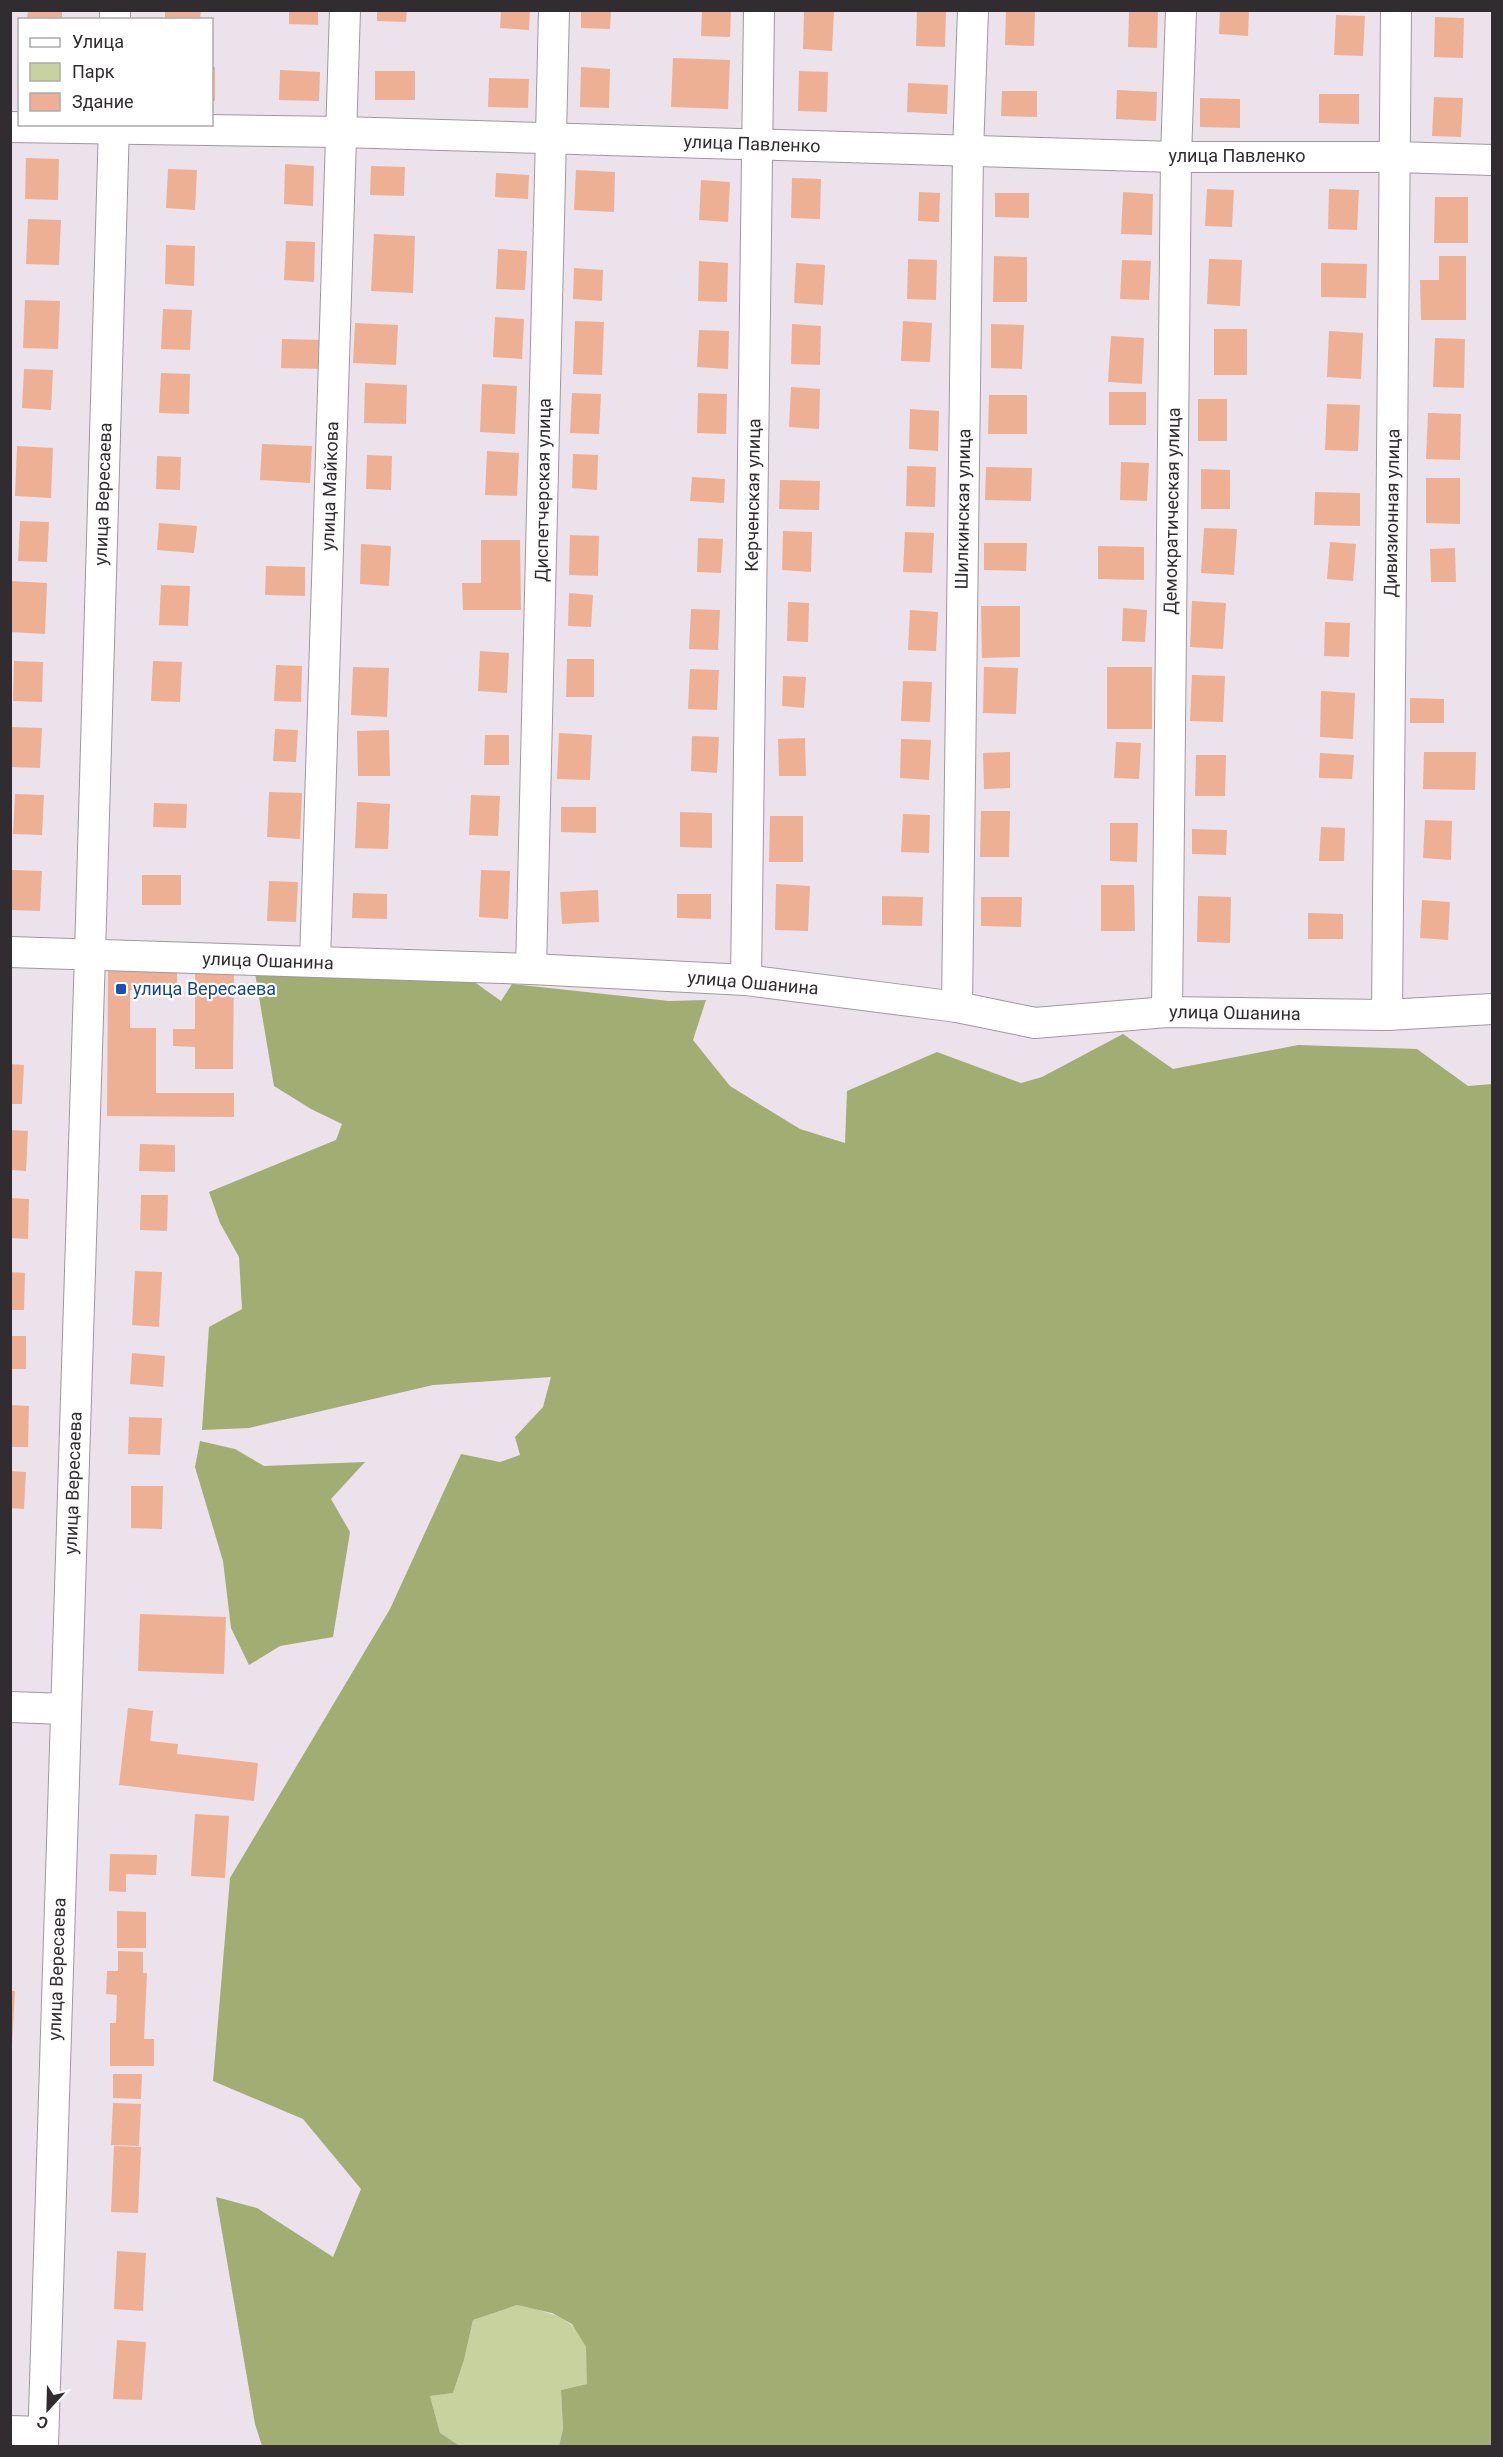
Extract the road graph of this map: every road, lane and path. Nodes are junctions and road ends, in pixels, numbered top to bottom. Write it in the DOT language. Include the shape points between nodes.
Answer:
graph roads {
  1 [pos="345,10"];
  2 [pos="554,10"];
  3 [pos="759,10"];
  4 [pos="973,10"];
  5 [pos="1181,10"];
  6 [pos="1396,10"];
  7 [pos="113,127"];
  8 [pos="10,128"];
  9 [pos="341,132"];
  10 [pos="552,138"];
  11 [pos="758,144"];
  12 [pos="968,152"];
  13 [pos="1176,157"];
  14 [pos="1396,157"];
  15 [pos="1492,160"];
  16 [pos="10,952"];
  17 [pos="90,954"];
  18 [pos="315,963"];
  19 [pos="531,969"];
  20 [pos="746,980"];
  21 [pos="957,1006"];
  22 [pos="1492,1009"];
  23 [pos="1167,1012"];
  24 [pos="1387,1015"];
  25 [pos="10,1707"];
  26 [pos="66,1709"];
  27 [pos="10,2431"];
  28 [pos="43,2439"];
  1 -- 9 [label="street, улица Майкова"];
  2 -- 10 [label="street, Диспетчерская улица"];
  3 -- 11 [label="street, Керченская улица"];
  4 -- 12 [label="street, Шилкинская улица"];
  5 -- 13 [label="street, Демократическая улица"];
  6 -- 14 [label="street, Дивизионная улица"];
  7 -- 8 [label="street, улица Павленко"];
  7 -- 9 [label="street, улица Павленко"];
  7 -- 17 [label="street, улица Вересаева"];
  9 -- 10 [label="street, улица Павленко"];
  9 -- 18 [label="street, улица Майкова"];
  10 -- 11 [label="street, улица Павленко"];
  10 -- 19 [label="street, Диспетчерская улица"];
  11 -- 12 [label="street, улица Павленко"];
  11 -- 20 [label="street, Керченская улица"];
  12 -- 13 [label="street, улица Павленко"];
  12 -- 21 [label="street, Шилкинская улица"];
  13 -- 14 [label="street, улица Павленко"];
  13 -- 23 [label="street, Демократическая улица"];
  14 -- 15 [label="street, улица Павленко"];
  14 -- 24 [label="street, Дивизионная улица"];
  16 -- 17 [label="street, улица Ошанина"];
  17 -- 18 [label="street, улица Ошанина"];
  17 -- 26 [label="street, улица Вересаева"];
  18 -- 19 [label="street, улица Ошанина"];
  19 -- 20 [label="street, улица Ошанина"];
  20 -- 21 [label="street, улица Ошанина"];
  21 -- 23 [label="street, улица Ошанина" via="1035,1023"];
  22 -- 24 [label="street, улица Ошанина"];
  23 -- 24 [label="street, улица Ошанина"];
  25 -- 26 [label="street"];
  26 -- 28 [label="street, улица Вересаева"];
  27 -- 28 [label="street"];
}
